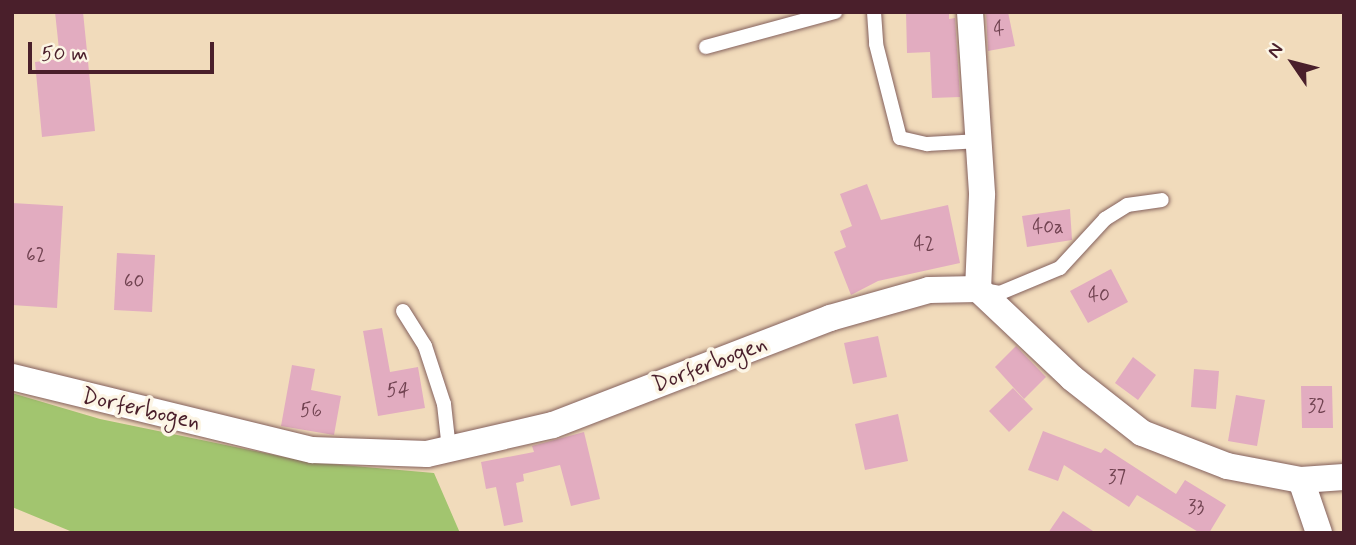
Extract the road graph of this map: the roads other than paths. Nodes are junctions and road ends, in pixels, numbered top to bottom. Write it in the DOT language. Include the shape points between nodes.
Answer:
graph roads {
  1 [pos="835,12"];
  2 [pos="874,12"];
  3 [pos="970,12"];
  4 [pos="706,47"];
  5 [pos="980,141"];
  6 [pos="1162,200"];
  7 [pos="978,289"];
  8 [pos="403,311"];
  9 [pos="12,377"];
  10 [pos="449,449"];
  11 [pos="1344,477"];
  12 [pos="1301,480"];
  13 [pos="1319,533"];
  1 -- 4 [label="lane"];
  2 -- 5 [label="lane" via="876,44 900,138 927,144"];
  3 -- 5 [label="street"];
  5 -- 7 [label="street"];
  6 -- 7 [label="lane" via="1127,205 1105,219 1059,268 1000,293"];
  7 -- 10 [label="street, Dorferbogen" via="929,290 830,318 553,425"];
  7 -- 12 [label="street" via="1072,378 1142,433 1227,467"];
  8 -- 10 [label="lane" via="425,346 444,404"];
  9 -- 10 [label="street, Dorferbogen" via="312,450 427,454"];
  11 -- 12 [label="street"];
  12 -- 13 [label="street"];
}
